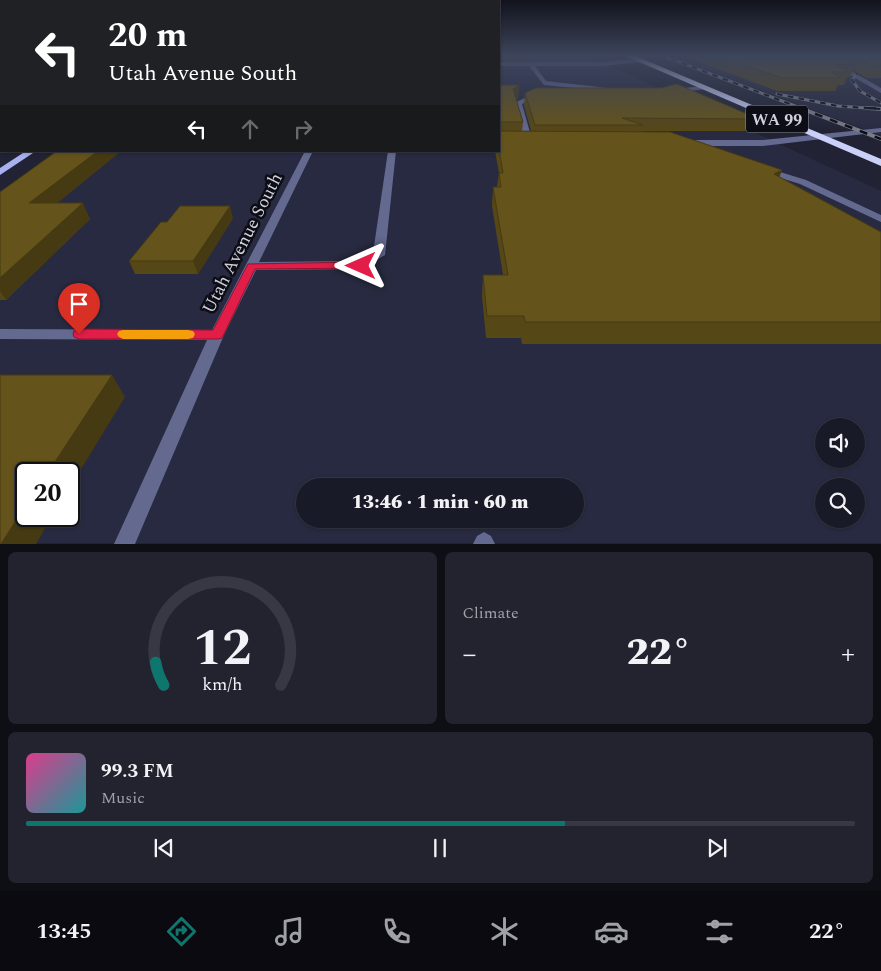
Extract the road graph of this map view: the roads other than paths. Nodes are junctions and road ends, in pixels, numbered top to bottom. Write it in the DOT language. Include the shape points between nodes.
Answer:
graph roads {
  1 [pos="542,80"];
  2 [pos="686,80"];
  3 [pos="862,80"];
  4 [pos="544,83"];
  5 [pos="704,88"];
  6 [pos="618,91"];
  7 [pos="881,91"];
  8 [pos="666,92"];
  9 [pos="881,130"];
  10 [pos="822,138"];
  11 [pos="539,143"];
  12 [pos="676,143"];
  13 [pos="706,143"];
  14 [pos="30,152"];
  15 [pos="309,152"];
  16 [pos="392,152"];
  17 [pos="716,152"];
  18 [pos="881,163"];
  19 [pos="757,168"];
  20 [pos="0,172"];
  21 [pos="881,219"];
  22 [pos="252,266"];
  23 [pos="0,334"];
  24 [pos="218,334"];
  25 [pos="124,544"];
  1 -- 4 [label="street"];
  2 -- 5 [label="highway, WA 99"];
  3 -- 7 [label="street"];
  4 -- 6 [label="street"];
  4 -- 11 [label="street" via="544,90 518,103 525,143"];
  5 -- 8 [label="street"];
  5 -- 10 [label="highway, WA 99"];
  9 -- 10 [label="street"];
  10 -- 13 [label="street"];
  10 -- 18 [label="highway, WA 99"];
  12 -- 13 [label="street"];
  13 -- 17 [label="street"];
  14 -- 20 [label="main road"];
  15 -- 22 [label="street, Utah Avenue South"];
  16 -- 22 [label="street" via="379,255 361,266"];
  19 -- 21 [label="street" via="803,182"];
  22 -- 24 [label="street, Utah Avenue South"];
  23 -- 24 [label="street"];
  24 -- 25 [label="street, Utah Avenue South"];
}
